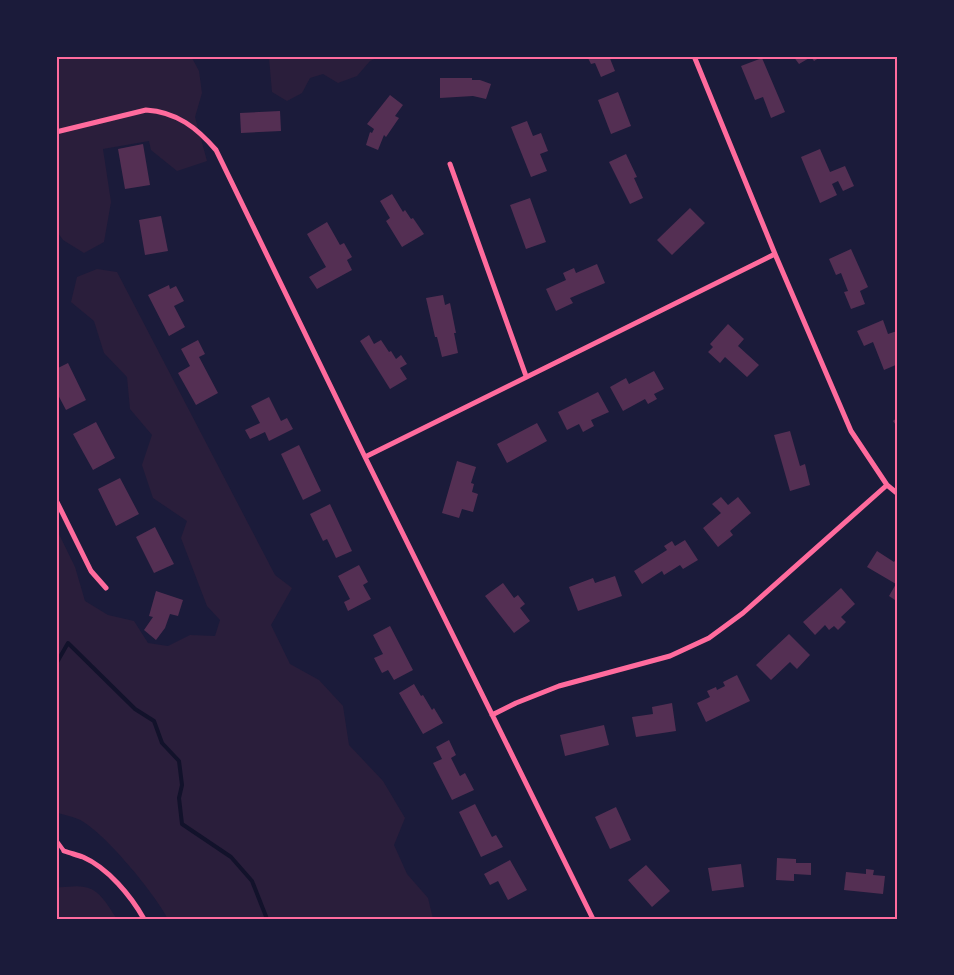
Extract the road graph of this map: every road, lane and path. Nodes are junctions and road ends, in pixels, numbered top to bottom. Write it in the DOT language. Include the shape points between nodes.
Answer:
graph roads {
  1 [pos="694,56"];
  2 [pos="56,132"];
  3 [pos="450,164"];
  4 [pos="775,254"];
  5 [pos="526,376"];
  6 [pos="365,457"];
  7 [pos="887,485"];
  8 [pos="898,494"];
  9 [pos="56,500"];
  10 [pos="106,588"];
  11 [pos="492,715"];
  12 [pos="56,840"];
  13 [pos="64,851"];
  14 [pos="144,919"];
  15 [pos="593,919"];
  1 -- 4 [label="street"];
  2 -- 6 [label="street" via="146,110 180,120 200,131 216,150"];
  3 -- 5 [label="street"];
  4 -- 5 [label="street"];
  4 -- 7 [label="street" via="851,431"];
  5 -- 6 [label="street"];
  6 -- 11 [label="street"];
  7 -- 8 [label="street"];
  7 -- 11 [label="street" via="743,613 709,638 670,656 559,686"];
  9 -- 10 [label="street" via="91,571"];
  11 -- 15 [label="street"];
  12 -- 13 [label="lane"];
  13 -- 14 [label="street" via="85,858 104,870 122,888"];
}
